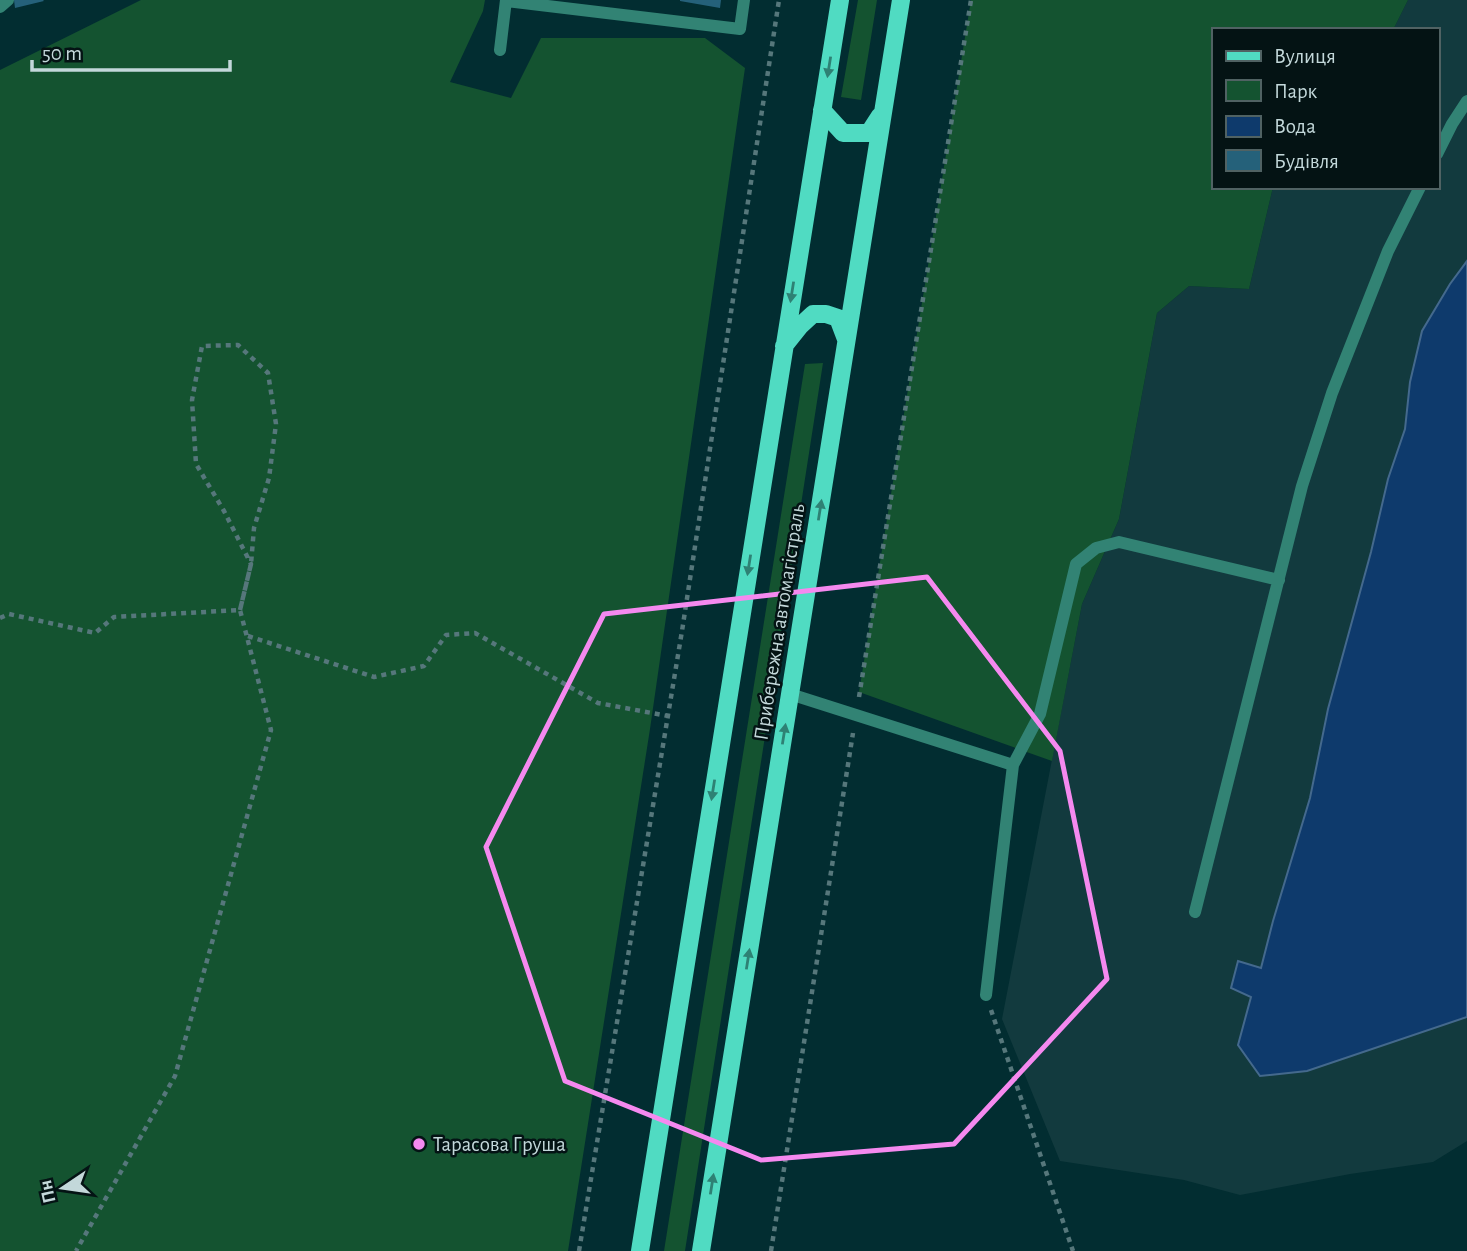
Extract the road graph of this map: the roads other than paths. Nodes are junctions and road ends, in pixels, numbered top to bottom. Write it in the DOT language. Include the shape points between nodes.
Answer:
graph roads {
  1 [pos="8,0"];
  2 [pos="744,0"];
  3 [pos="840,0"];
  4 [pos="901,0"];
  5 [pos="506,1"];
  6 [pos="0,7"];
  7 [pos="500,50"];
  8 [pos="1467,101"];
  9 [pos="822,110"];
  10 [pos="883,112"];
  11 [pos="1439,150"];
  12 [pos="1419,189"];
  13 [pos="847,342"];
  14 [pos="783,347"];
  15 [pos="1279,580"];
  16 [pos="790,694"];
  17 [pos="1013,765"];
  18 [pos="1195,912"];
  19 [pos="986,995"];
  20 [pos="640,1251"];
  21 [pos="701,1251"];
  1 -- 6 [label="lane"];
  2 -- 5 [label="lane" via="740,29"];
  3 -- 9 [label="main road, Прибережна автомагістраль, one-way"];
  4 -- 10 [label="main road, Прибережна автомагістраль"];
  5 -- 7 [label="lane"];
  8 -- 11 [label="lane"];
  9 -- 10 [label="main road" via="843,132 869,133"];
  9 -- 14 [label="main road, Прибережна автомагістраль, one-way"];
  10 -- 13 [label="main road, Прибережна автомагістраль"];
  12 -- 15 [label="lane" via="1388,251 1332,393 1302,486"];
  13 -- 14 [label="main road" via="838,318 813,314"];
  16 -- 13 [label="main road, Прибережна автомагістраль, one-way"];
  14 -- 20 [label="main road, Прибережна автомагістраль, one-way"];
  15 -- 17 [label="lane" via="1119,542 1096,548 1076,564 1040,714"];
  15 -- 18 [label="lane"];
  16 -- 17 [label="lane"];
  21 -- 16 [label="main road, Прибережна автомагістраль, one-way"];
  17 -- 19 [label="lane"];
}
